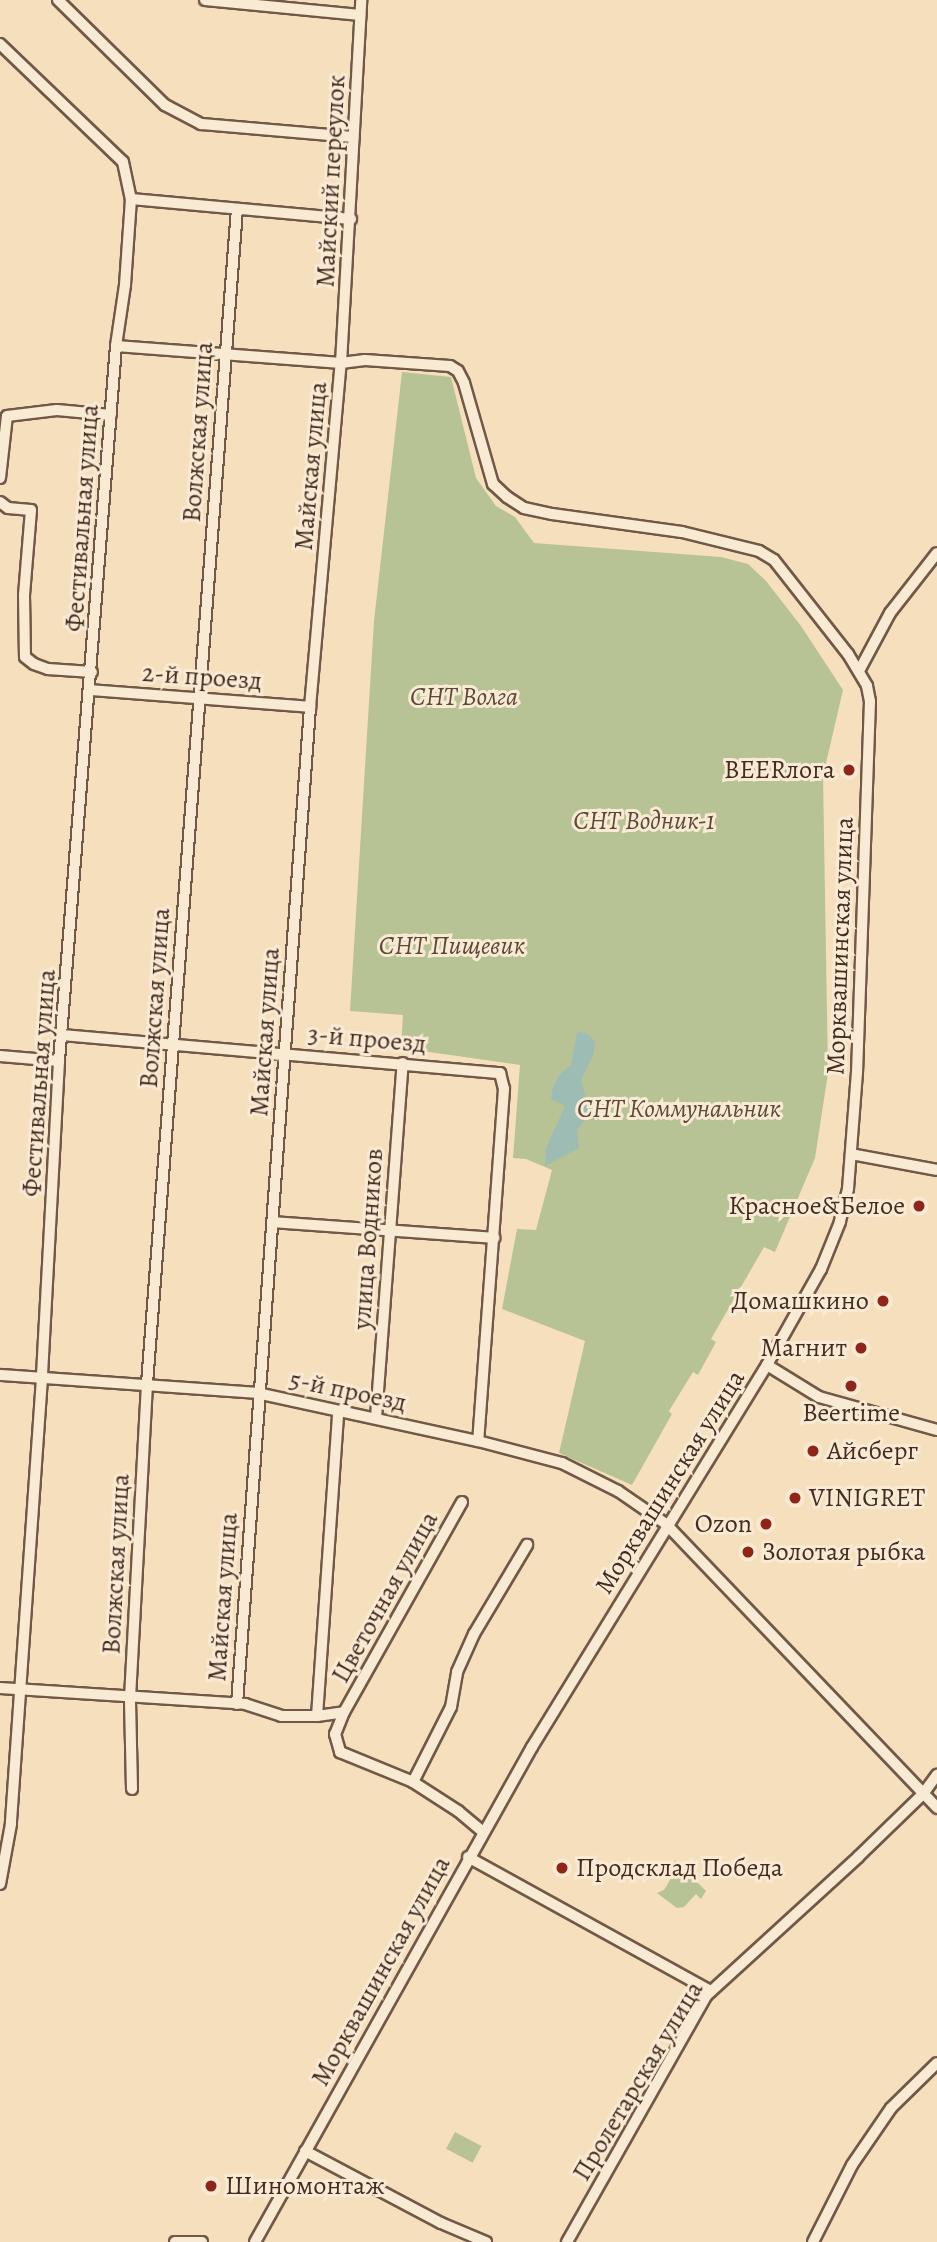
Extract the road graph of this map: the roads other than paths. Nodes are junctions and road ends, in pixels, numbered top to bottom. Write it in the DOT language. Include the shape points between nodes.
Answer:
graph roads {
  1 [pos="58,0"];
  2 [pos="205,0"];
  3 [pos="361,0"];
  4 [pos="360,15"];
  5 [pos="0,44"];
  6 [pos="353,137"];
  7 [pos="131,199"];
  8 [pos="237,210"];
  9 [pos="351,219"];
  10 [pos="116,346"];
  11 [pos="225,355"];
  12 [pos="341,363"];
  13 [pos="111,415"];
  14 [pos="0,478"];
  15 [pos="0,502"];
  16 [pos="937,553"];
  17 [pos="859,671"];
  18 [pos="92,672"];
  19 [pos="90,690"];
  20 [pos="198,697"];
  21 [pos="310,706"];
  22 [pos="62,1035"];
  23 [pos="172,1044"];
  24 [pos="284,1052"];
  25 [pos="0,1056"];
  26 [pos="59,1061"];
  27 [pos="403,1063"];
  28 [pos="851,1154"];
  29 [pos="937,1170"];
  30 [pos="272,1222"];
  31 [pos="390,1231"];
  32 [pos="494,1238"];
  33 [pos="767,1365"];
  34 [pos="0,1375"];
  35 [pos="42,1378"];
  36 [pos="147,1384"];
  37 [pos="257,1393"];
  38 [pos="338,1412"];
  39 [pos="376,1418"];
  40 [pos="937,1430"];
  41 [pos="478,1441"];
  42 [pos="461,1502"];
  43 [pos="666,1524"];
  44 [pos="527,1545"];
  45 [pos="0,1688"];
  46 [pos="19,1690"];
  47 [pos="130,1698"];
  48 [pos="237,1704"];
  49 [pos="344,1712"];
  50 [pos="317,1716"];
  51 [pos="937,1775"];
  52 [pos="413,1783"];
  53 [pos="132,1789"];
  54 [pos="923,1794"];
  55 [pos="937,1808"];
  56 [pos="482,1831"];
  57 [pos="468,1857"];
  58 [pos="0,1884"];
  59 [pos="710,1991"];
  60 [pos="937,2063"];
  61 [pos="305,2151"];
  62 [pos="176,2242"];
  63 [pos="202,2242"];
  64 [pos="255,2242"];
  65 [pos="486,2242"];
  66 [pos="567,2242"];
  67 [pos="813,2242"];
  1 -- 6 [label="street" via="165,105 201,124"];
  2 -- 4 [label="street"];
  3 -- 4 [label="street, Майский переулок"];
  4 -- 6 [label="street, Майский переулок"];
  5 -- 7 [label="street, Фестивальная улица" via="123,162"];
  6 -- 9 [label="street, Майский переулок"];
  7 -- 8 [label="street"];
  7 -- 10 [label="street, Фестивальная улица"];
  8 -- 9 [label="street"];
  8 -- 11 [label="street, Волжская улица"];
  9 -- 12 [label="street, Майский переулок"];
  10 -- 11 [label="street, Морквашинская улица"];
  10 -- 13 [label="street, Фестивальная улица"];
  11 -- 12 [label="street, Морквашинская улица"];
  11 -- 20 [label="street, Волжская улица"];
  12 -- 17 [label="street, Морквашинская улица" via="365,360 450,366 464,383 493,484 507,497 524,508 552,514 682,532 760,551 774,560"];
  12 -- 21 [label="street, Майская улица"];
  13 -- 14 [label="street" via="57,410 7,416"];
  13 -- 18 [label="street, Фестивальная улица"];
  15 -- 18 [label="street" via="8,508 31,510 24,595 25,657 48,669"];
  16 -- 17 [label="street" via="890,613"];
  17 -- 28 [label="street, Морквашинская улица" via="870,701"];
  18 -- 19 [label="street, Фестивальная улица"];
  19 -- 20 [label="street, 2-й проезд"];
  19 -- 22 [label="street, Фестивальная улица"];
  20 -- 21 [label="street, 2-й проезд"];
  20 -- 23 [label="street, Волжская улица"];
  21 -- 24 [label="street, Майская улица"];
  22 -- 23 [label="street, 3-й проезд"];
  22 -- 26 [label="street, Фестивальная улица"];
  23 -- 24 [label="street, 3-й проезд"];
  23 -- 36 [label="street, Волжская улица"];
  24 -- 27 [label="street, 3-й проезд"];
  24 -- 30 [label="street, Майская улица"];
  25 -- 26 [label="street"];
  26 -- 35 [label="street, Фестивальная улица"];
  27 -- 31 [label="street, улица Водников"];
  27 -- 32 [label="street, 3-й проезд" via="500,1073 504,1089"];
  28 -- 29 [label="street"];
  28 -- 33 [label="street, Морквашинская улица" via="840,1222 821,1269"];
  30 -- 31 [label="street"];
  30 -- 37 [label="street, Майская улица"];
  31 -- 32 [label="street"];
  31 -- 39 [label="street, улица Водников"];
  32 -- 41 [label="street"];
  33 -- 40 [label="street" via="820,1397"];
  33 -- 43 [label="street, Морквашинская улица"];
  34 -- 35 [label="street, 5-й проезд"];
  35 -- 36 [label="street, 5-й проезд"];
  35 -- 46 [label="street, Фестивальная улица"];
  36 -- 37 [label="street, 5-й проезд"];
  36 -- 47 [label="street, Волжская улица"];
  37 -- 38 [label="street, 5-й проезд"];
  37 -- 48 [label="street, Майская улица"];
  38 -- 39 [label="street, 5-й проезд"];
  38 -- 50 [label="street"];
  39 -- 41 [label="street, 5-й проезд"];
  41 -- 43 [label="street, 5-й проезд" via="562,1463 618,1491"];
  42 -- 49 [label="street, Цветочная улица"];
  43 -- 54 [label="street, 5-й проезд"];
  43 -- 56 [label="street, Морквашинская улица"];
  44 -- 52 [label="street" via="474,1634 457,1672 451,1707"];
  45 -- 46 [label="street"];
  46 -- 47 [label="street"];
  46 -- 58 [label="street, Фестивальная улица" via="11,1824"];
  47 -- 48 [label="street"];
  47 -- 53 [label="street, Волжская улица"];
  48 -- 50 [label="street" via="281,1716"];
  49 -- 50 [label="street"];
  49 -- 52 [label="street, Цветочная улица" via="335,1734 340,1752"];
  51 -- 54 [label="street, Пролетарская улица"];
  52 -- 56 [label="street"];
  54 -- 55 [label="street, 5-й проезд"];
  54 -- 59 [label="street, Пролетарская улица"];
  56 -- 57 [label="street, Морквашинская улица"];
  57 -- 59 [label="street"];
  57 -- 61 [label="street, Морквашинская улица"];
  59 -- 66 [label="street, Пролетарская улица"];
  60 -- 67 [label="street" via="891,2108 852,2165"];
  61 -- 64 [label="street, Морквашинская улица"];
  61 -- 65 [label="street"];
  62 -- 63 [label="street"];
}
